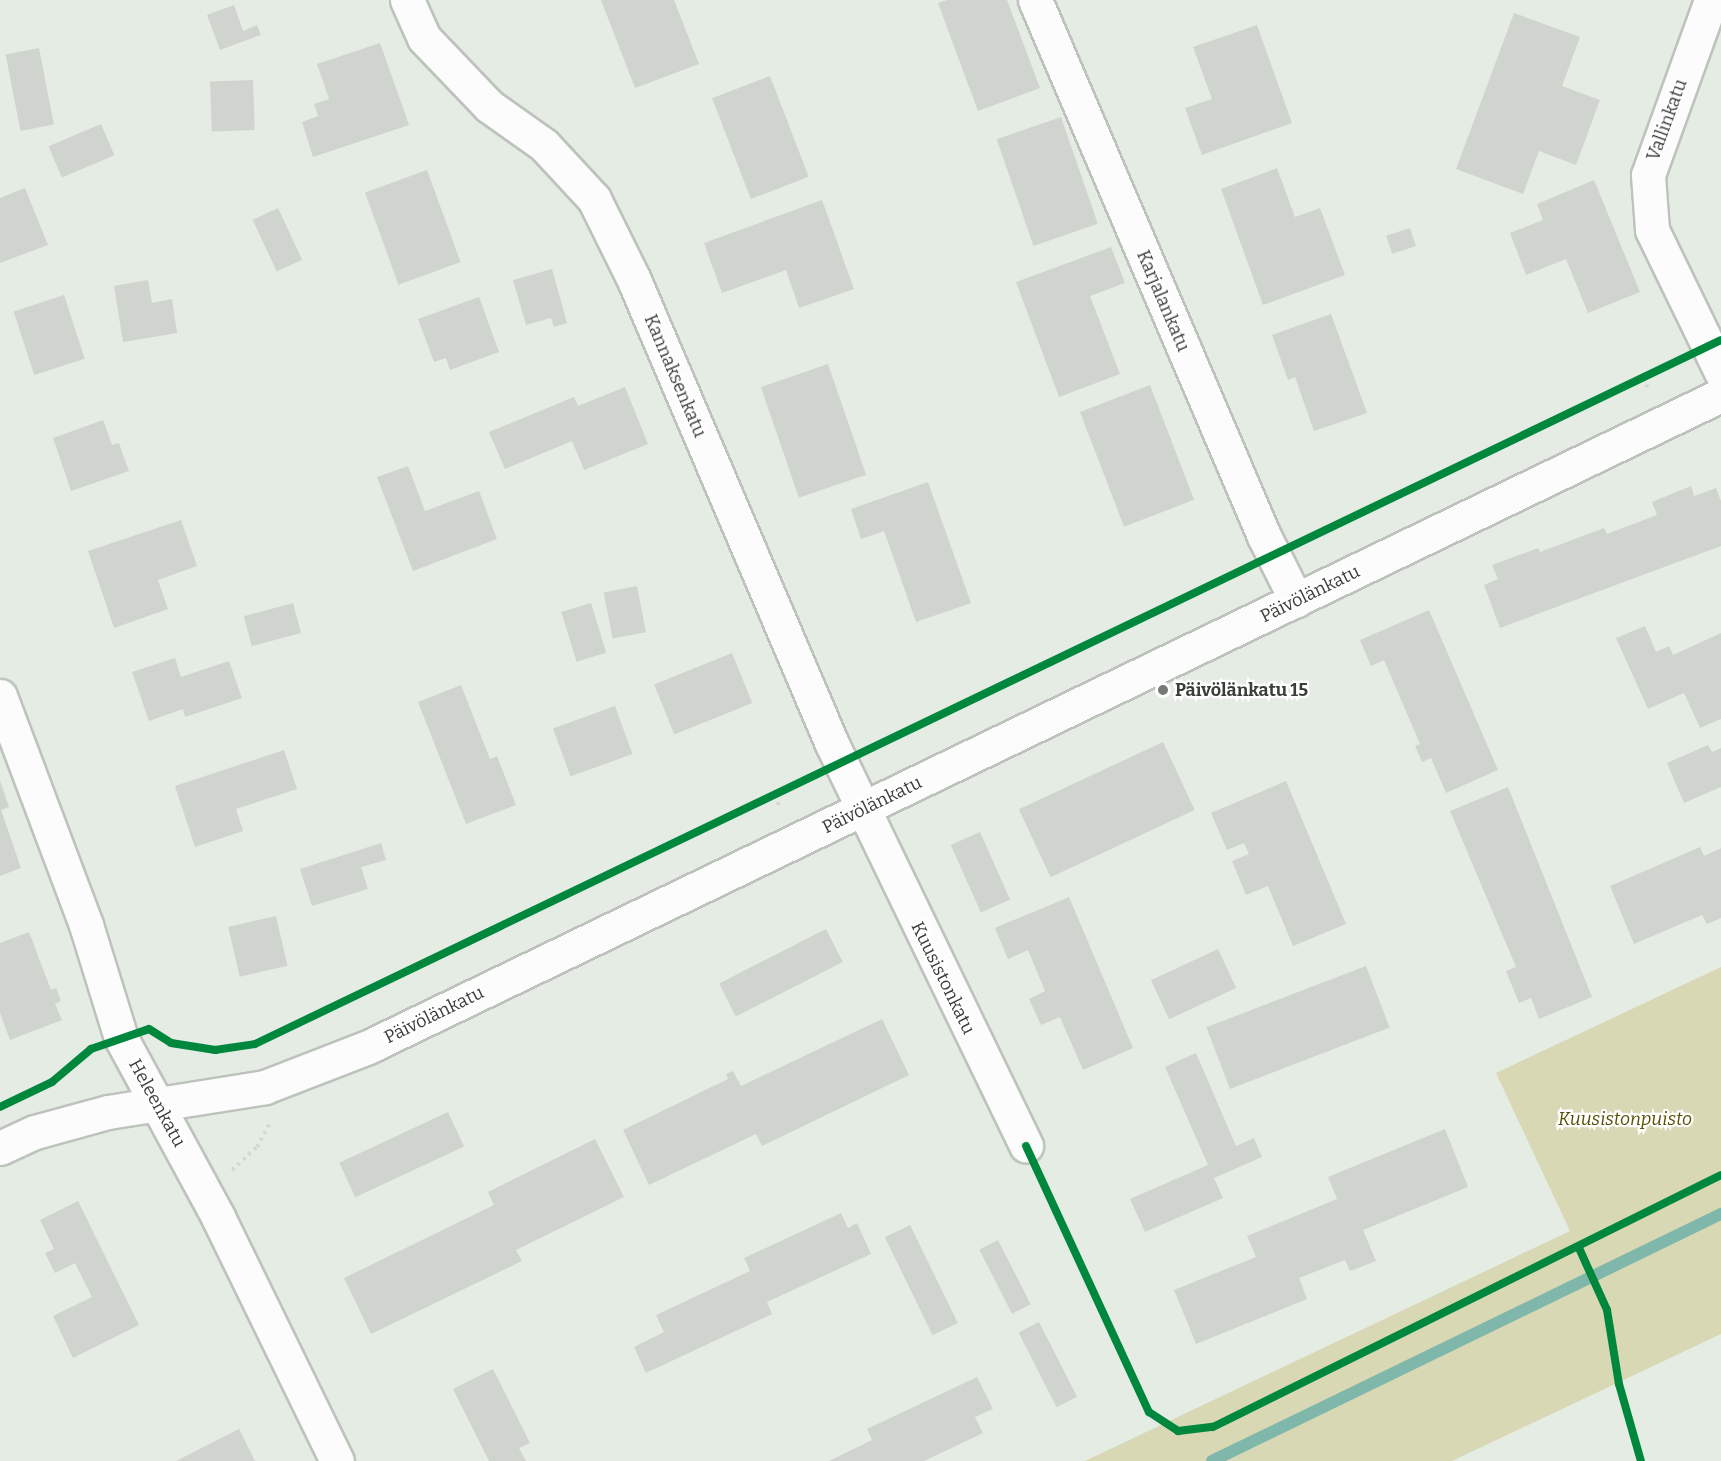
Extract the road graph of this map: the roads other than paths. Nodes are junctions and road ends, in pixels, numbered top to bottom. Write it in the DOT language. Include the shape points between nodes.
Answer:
graph roads {
  1 [pos="406,0"];
  2 [pos="1035,0"];
  3 [pos="1711,0"];
  4 [pos="1721,372"];
  5 [pos="1721,396"];
  6 [pos="1296,600"];
  7 [pos="0,696"];
  8 [pos="862,809"];
  9 [pos="158,1106"];
  10 [pos="1026,1146"];
  11 [pos="0,1148"];
  12 [pos="337,1461"];
  1 -- 8 [label="street, Kannaksenkatu" via="424,38 489,106 544,145 594,199 634,280"];
  2 -- 6 [label="street, Karjalankatu" via="1250,503"];
  3 -- 4 [label="street, Vallinkatu" via="1648,174 1652,230"];
  5 -- 6 [label="street, Päivölänkatu"];
  6 -- 8 [label="street, Päivölänkatu"];
  7 -- 9 [label="street, Heleenkatu" via="86,925 121,1038"];
  8 -- 9 [label="street, Päivölänkatu" via="368,1047 265,1087"];
  8 -- 10 [label="street, Kuusistonkatu"];
  9 -- 11 [label="street, Päivölänkatu" via="108,1112 35,1132"];
  9 -- 12 [label="street, Heleenkatu" via="218,1217"];
}
